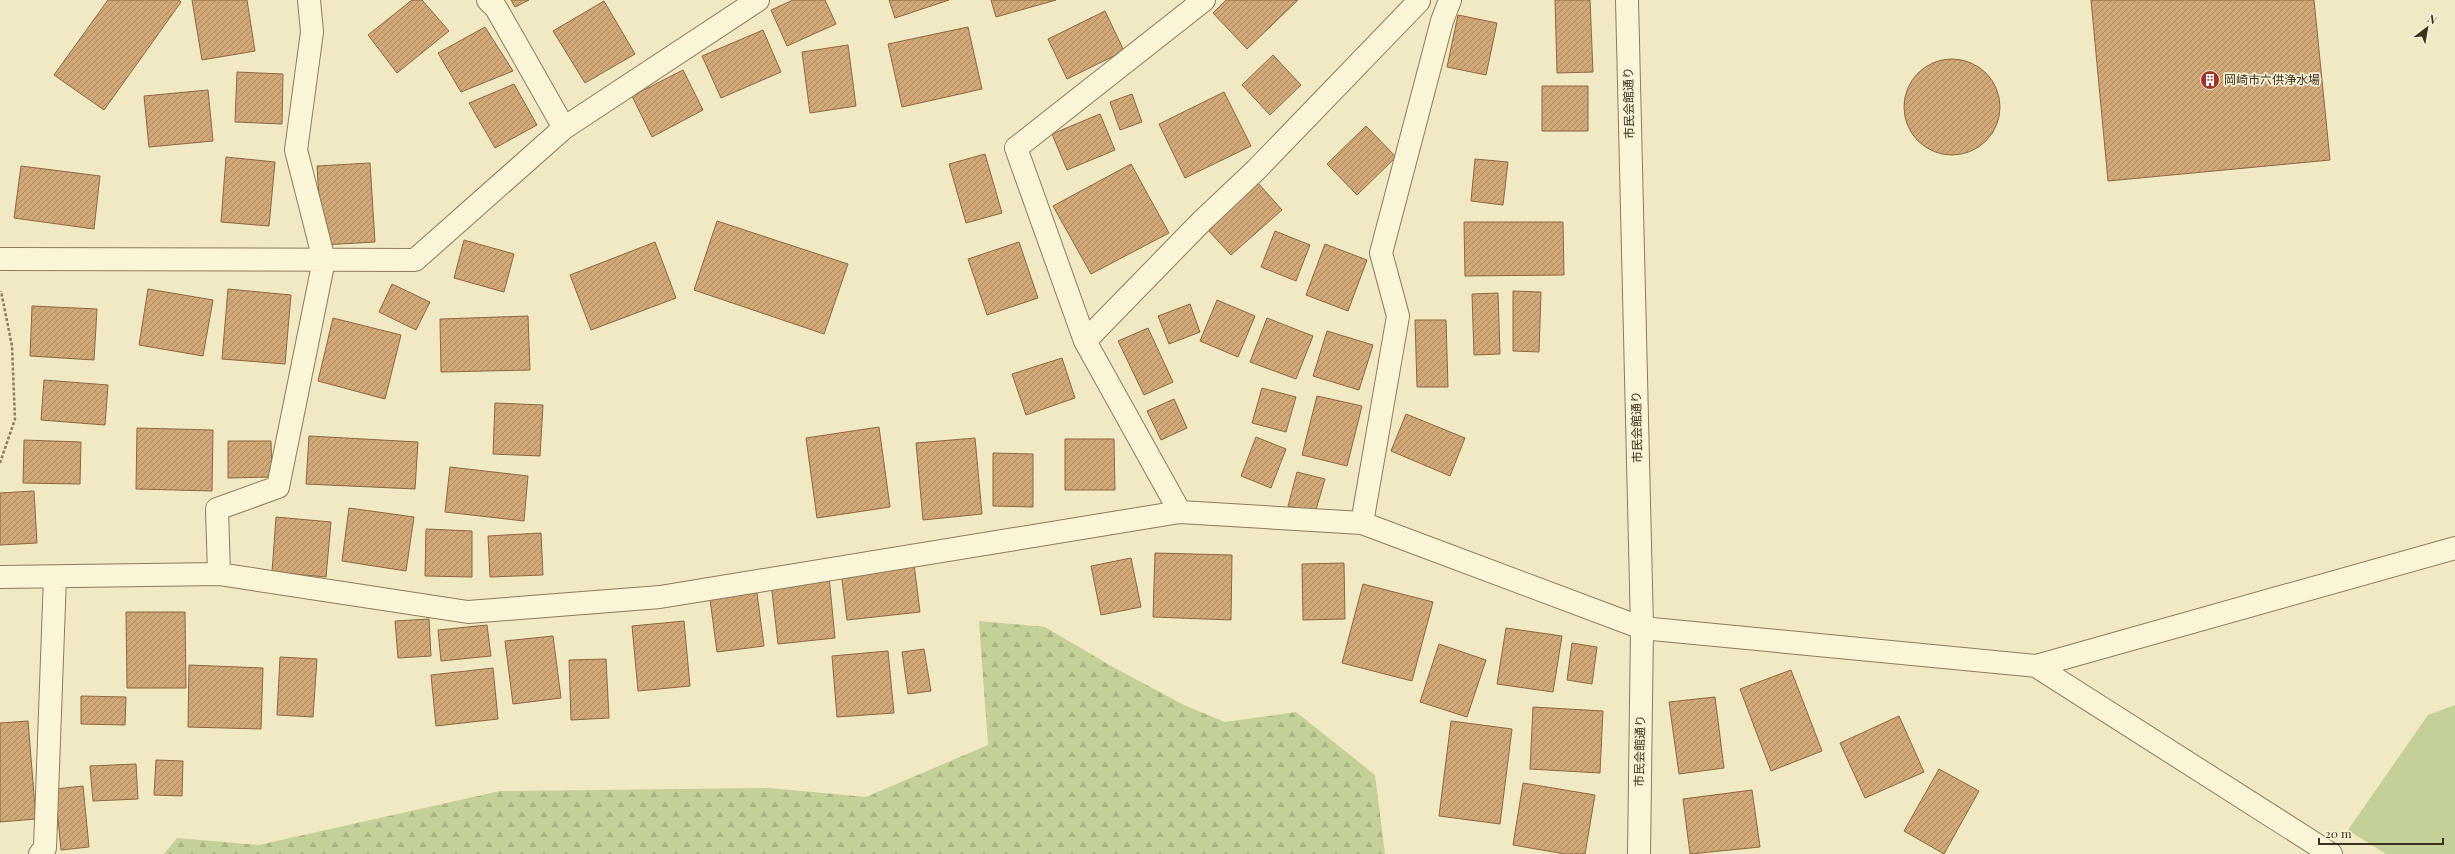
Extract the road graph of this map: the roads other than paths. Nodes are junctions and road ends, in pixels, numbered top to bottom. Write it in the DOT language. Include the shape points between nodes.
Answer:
graph roads {
  1 [pos="309,0"];
  2 [pos="488,0"];
  3 [pos="758,0"];
  4 [pos="1204,0"];
  5 [pos="1418,0"];
  6 [pos="1450,0"];
  7 [pos="1627,0"];
  8 [pos="1442,21"];
  9 [pos="564,128"];
  10 [pos="0,259"];
  11 [pos="324,260"];
  12 [pos="1085,341"];
  13 [pos="1180,512"];
  14 [pos="1362,523"];
  15 [pos="2455,548"];
  16 [pos="219,574"];
  17 [pos="0,577"];
  18 [pos="55,577"];
  19 [pos="1642,628"];
  20 [pos="2036,666"];
  21 [pos="40,854"];
  22 [pos="1639,854"];
  23 [pos="2331,854"];
  1 -- 11 [label="street" via="312,32 296,150"];
  2 -- 9 [label="street" via="496,8"];
  3 -- 9 [label="street"];
  4 -- 12 [label="street" via="1016,148"];
  5 -- 8 [label="street"];
  5 -- 12 [label="street" via="1256,170 1202,221"];
  6 -- 8 [label="street"];
  7 -- 19 [label="street, 市民会館通り"];
  8 -- 14 [label="street" via="1382,253 1398,316"];
  9 -- 11 [label="street" via="415,260"];
  10 -- 11 [label="street"];
  11 -- 16 [label="street" via="278,487 216,509"];
  12 -- 13 [label="street"];
  13 -- 14 [label="street"];
  13 -- 16 [label="street" via="660,597 468,612"];
  14 -- 19 [label="street"];
  15 -- 20 [label="street"];
  16 -- 18 [label="street"];
  17 -- 18 [label="street"];
  18 -- 21 [label="street" via="45,848"];
  19 -- 20 [label="street"];
  19 -- 22 [label="street, 市民会館通り"];
  20 -- 23 [label="street"];
}
